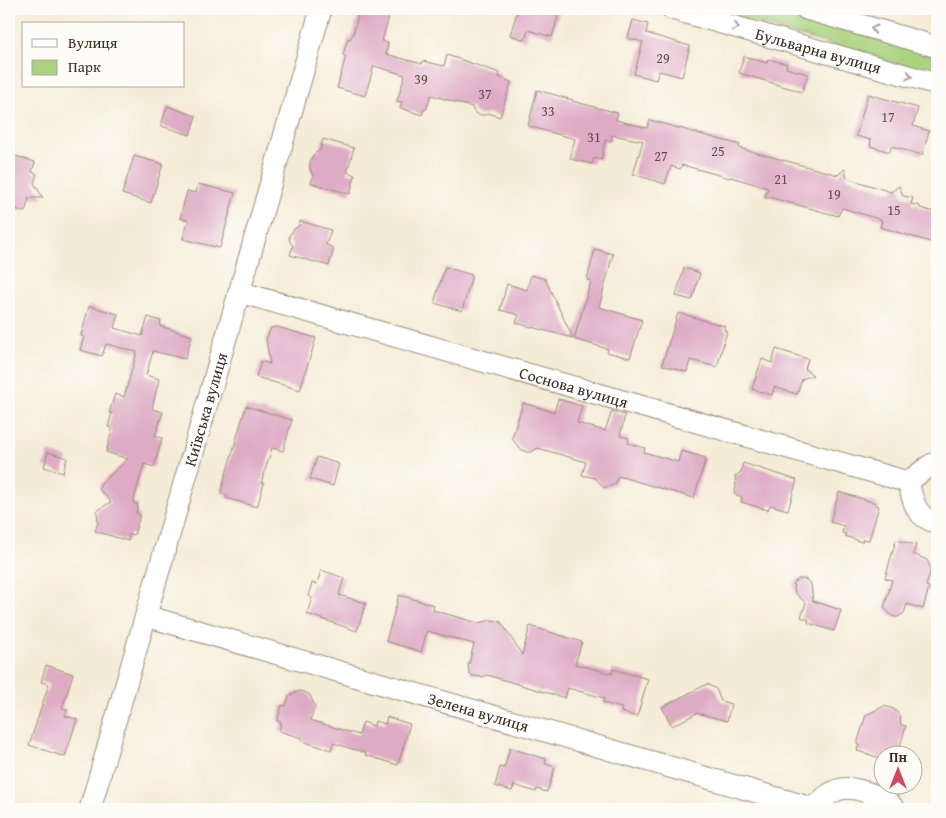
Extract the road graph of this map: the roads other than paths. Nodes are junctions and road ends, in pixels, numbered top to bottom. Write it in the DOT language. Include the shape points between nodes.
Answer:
graph roads {
  1 [pos="321,9"];
  2 [pos="672,9"];
  3 [pos="806,9"];
  4 [pos="937,47"];
  5 [pos="937,84"];
  6 [pos="239,292"];
  7 [pos="937,462"];
  8 [pos="908,482"];
  9 [pos="937,523"];
  10 [pos="146,616"];
  11 [pos="90,809"];
  12 [pos="812,809"];
  13 [pos="894,809"];
  1 -- 6 [label="street, Київська вулиця"];
  2 -- 5 [label="street, Бульварна вулиця, one-way"];
  4 -- 3 [label="street, one-way"];
  6 -- 8 [label="street, Соснова вулиця"];
  6 -- 10 [label="street, Київська вулиця"];
  7 -- 8 [label="street"];
  8 -- 9 [label="street" via="918,513"];
  10 -- 11 [label="street, Київська вулиця"];
  10 -- 12 [label="street, Зелена вулиця"];
  12 -- 13 [label="street, Зелена вулиця" via="842,788 881,798"];
}
